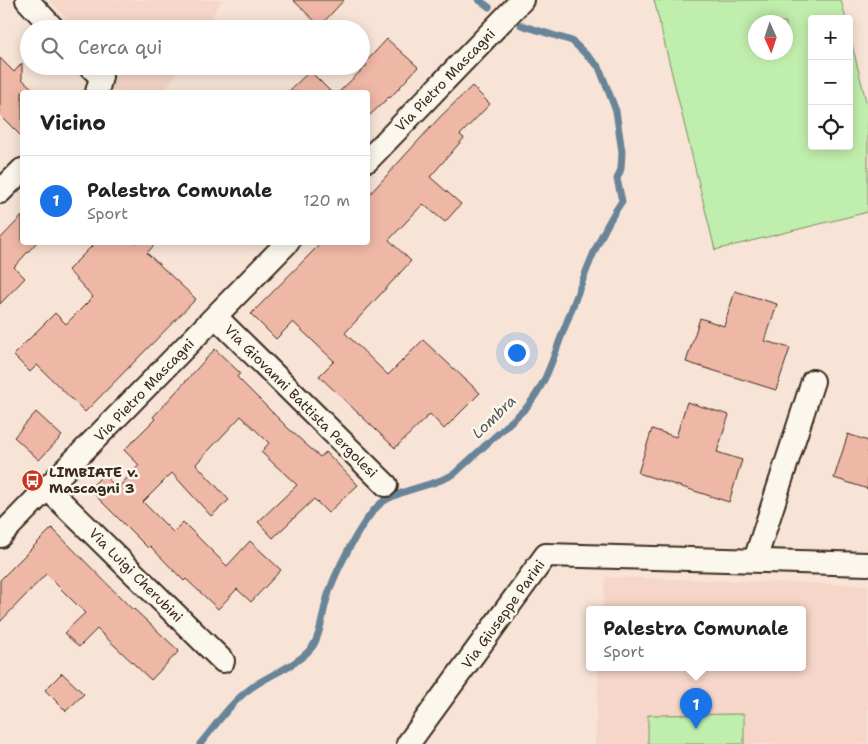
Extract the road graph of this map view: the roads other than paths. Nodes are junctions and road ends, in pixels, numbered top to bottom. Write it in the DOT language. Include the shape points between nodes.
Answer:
graph roads {
  1 [pos="26,0"];
  2 [pos="520,2"];
  3 [pos="45,20"];
  4 [pos="99,75"];
  5 [pos="98,90"];
  6 [pos="370,158"];
  7 [pos="20,172"];
  8 [pos="0,192"];
  9 [pos="285,245"];
  10 [pos="216,317"];
  11 [pos="813,381"];
  12 [pos="386,485"];
  13 [pos="48,489"];
  14 [pos="0,536"];
  15 [pos="755,560"];
  16 [pos="868,564"];
  17 [pos="223,662"];
  18 [pos="408,744"];
  1 -- 3 [label="street"];
  2 -- 6 [label="street, Via Pietro Mascagni"];
  4 -- 5 [label="street"];
  7 -- 8 [label="street"];
  9 -- 10 [label="street, Via Pietro Mascagni"];
  10 -- 12 [label="street, Via Giovanni Battista Pergolesi"];
  10 -- 13 [label="street, Via Pietro Mascagni"];
  11 -- 15 [label="street"];
  13 -- 14 [label="street, Via Pietro Mascagni"];
  13 -- 17 [label="street, Via Luigi Cherubini"];
  15 -- 16 [label="street, Via Giuseppe Parini"];
  15 -- 18 [label="street, Via Giuseppe Parini" via="546,555"];
}
